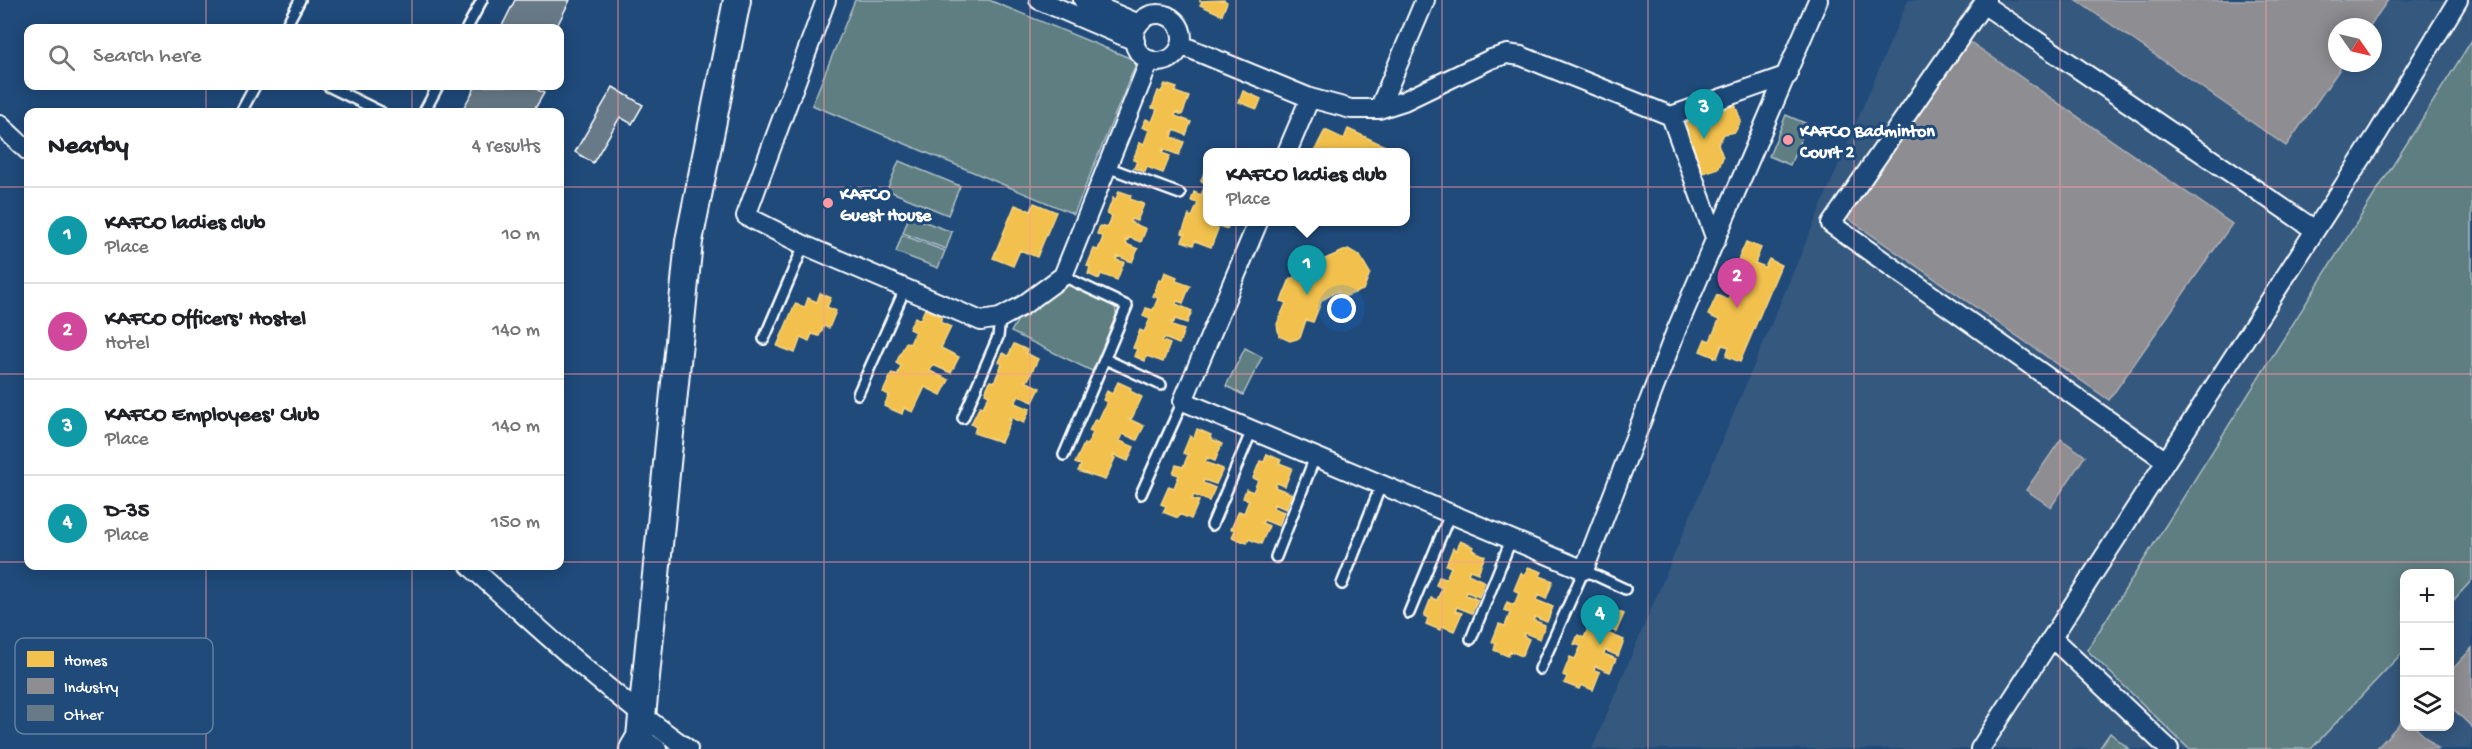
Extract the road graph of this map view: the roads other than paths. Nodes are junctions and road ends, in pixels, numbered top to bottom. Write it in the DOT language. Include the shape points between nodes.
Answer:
graph roads {
  1 [pos="300,0"];
  2 [pos="482,0"];
  3 [pos="737,0"];
  4 [pos="826,0"];
  5 [pos="1039,0"];
  6 [pos="1083,0"];
  7 [pos="1425,0"];
  8 [pos="1818,0"];
  9 [pos="1985,2"];
  10 [pos="2459,2"];
  11 [pos="1172,8"];
  12 [pos="287,24"];
  13 [pos="469,24"];
  14 [pos="1137,33"];
  15 [pos="1181,45"];
  16 [pos="1150,60"];
  17 [pos="1788,75"];
  18 [pos="253,90"];
  19 [pos="336,90"];
  20 [pos="436,90"];
  21 [pos="1310,98"];
  22 [pos="243,108"];
  23 [pos="373,108"];
  24 [pos="426,108"];
  25 [pos="1379,109"];
  26 [pos="1671,116"];
  27 [pos="0,125"];
  28 [pos="24,148"];
  29 [pos="1289,148"];
  30 [pos="1107,167"];
  31 [pos="1180,194"];
  32 [pos="1256,226"];
  33 [pos="2315,230"];
  34 [pos="1716,240"];
  35 [pos="804,245"];
  36 [pos="1063,276"];
  37 [pos="905,289"];
  38 [pos="1000,318"];
  39 [pos="764,339"];
  40 [pos="1105,359"];
  41 [pos="1161,385"];
  42 [pos="858,394"];
  43 [pos="1183,401"];
  44 [pos="963,418"];
  45 [pos="1252,430"];
  46 [pos="1064,455"];
  47 [pos="1315,457"];
  48 [pos="2166,461"];
  49 [pos="1381,485"];
  50 [pos="1141,494"];
  51 [pos="1450,514"];
  52 [pos="1212,525"];
  53 [pos="1511,540"];
  54 [pos="1276,557"];
  55 [pos="474,570"];
  56 [pos="1584,570"];
  57 [pos="1342,584"];
  58 [pos="1625,589"];
  59 [pos="1409,613"];
  60 [pos="2052,638"];
  61 [pos="1472,639"];
  62 [pos="1540,669"];
  63 [pos="643,738"];
  64 [pos="688,749"];
  65 [pos="1980,749"];
  66 [pos="2169,749"];
  1 -- 12 [label="lane"];
  2 -- 13 [label="lane"];
  3 -- 63 [label="main road" via="689,241"];
  4 -- 35 [label="street" via="746,216"];
  5 -- 14 [label="street"];
  6 -- 14 [label="street"];
  7 -- 25 [label="street"];
  8 -- 17 [label="street"];
  9 -- 33 [label="street"];
  9 -- 48 [label="street" via="1831,224"];
  10 -- 33 [label="street"];
  11 -- 14 [label="street" via="1152,15"];
  11 -- 15 [label="street" via="1180,28"];
  14 -- 16 [label="street" via="1137,49"];
  15 -- 16 [label="street" via="1165,61"];
  15 -- 21 [label="street"];
  16 -- 30 [label="street"];
  17 -- 26 [label="street"];
  17 -- 34 [label="street"];
  18 -- 22 [label="lane"];
  19 -- 23 [label="lane"];
  20 -- 24 [label="lane"];
  21 -- 25 [label="street" via="1351,108"];
  21 -- 29 [label="street"];
  25 -- 26 [label="street" via="1507,54 1521,56"];
  26 -- 34 [label="street"];
  27 -- 28 [label="street"];
  30 -- 31 [label="lane"];
  30 -- 36 [label="street"];
  32 -- 43 [label="street"];
  33 -- 48 [label="street"];
  34 -- 56 [label="street" via="1676,331"];
  35 -- 37 [label="street"];
  35 -- 39 [label="lane"];
  36 -- 38 [label="street"];
  36 -- 40 [label="lane" via="1127,306"];
  37 -- 38 [label="street" via="981,321"];
  37 -- 42 [label="lane"];
  38 -- 44 [label="lane" via="998,337"];
  40 -- 41 [label="lane"];
  40 -- 46 [label="lane"];
  43 -- 45 [label="street"];
  43 -- 50 [label="lane"];
  45 -- 47 [label="street"];
  45 -- 52 [label="lane"];
  47 -- 49 [label="street"];
  47 -- 54 [label="lane"];
  48 -- 60 [label="street"];
  49 -- 51 [label="street"];
  49 -- 57 [label="lane"];
  51 -- 53 [label="street"];
  51 -- 59 [label="lane"];
  53 -- 56 [label="street"];
  53 -- 61 [label="lane"];
  55 -- 63 [label="street" via="562,651"];
  56 -- 58 [label="lane"];
  56 -- 62 [label="lane"];
  60 -- 65 [label="street"];
  60 -- 66 [label="street"];
  63 -- 64 [label="street"];
}
